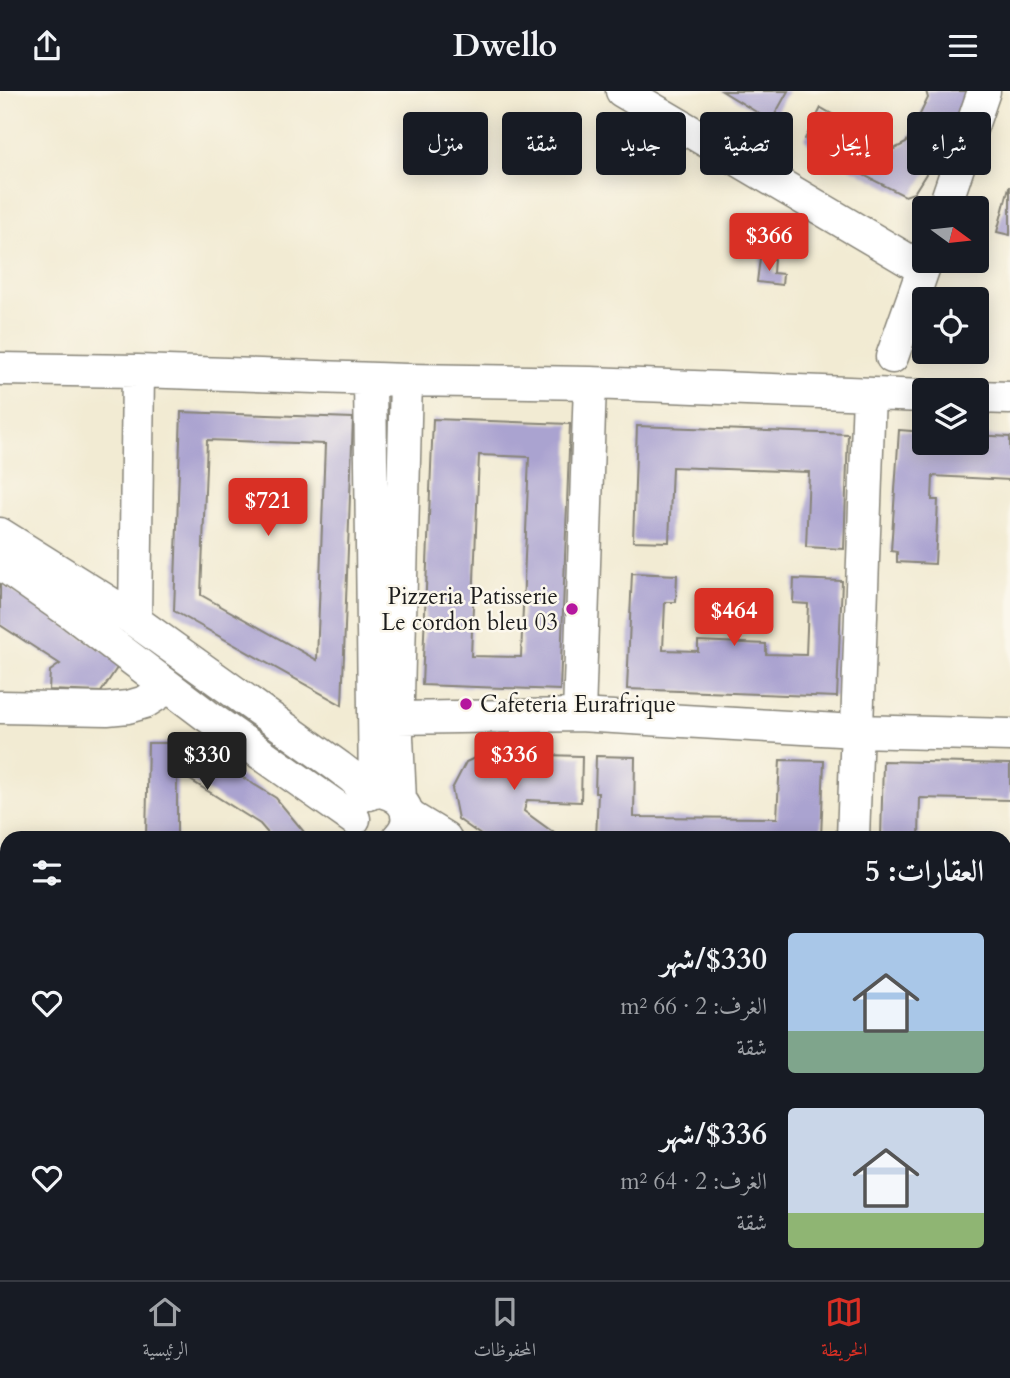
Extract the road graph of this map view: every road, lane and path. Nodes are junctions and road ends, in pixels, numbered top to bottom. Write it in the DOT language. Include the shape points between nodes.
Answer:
graph roads {
  1 [pos="622,91"];
  2 [pos="984,91"];
  3 [pos="948,196"];
  4 [pos="912,258"];
  5 [pos="922,273"];
  6 [pos="892,357"];
  7 [pos="0,369"];
  8 [pos="138,370"];
  9 [pos="370,379"];
  10 [pos="406,380"];
  11 [pos="590,383"];
  12 [pos="869,394"];
  13 [pos="912,396"];
  14 [pos="989,397"];
  15 [pos="1010,398"];
  16 [pos="0,534"];
  17 [pos="0,563"];
  18 [pos="135,621"];
  19 [pos="169,687"];
  20 [pos="0,707"];
  21 [pos="579,715"];
  22 [pos="398,718"];
  23 [pos="856,731"];
  24 [pos="1010,736"];
  25 [pos="381,814"];
  26 [pos="426,831"];
  27 [pos="853,831"];
  1 -- 4 [label="street"];
  2 -- 3 [label="street"];
  5 -- 6 [label="street"];
  7 -- 8 [label="street"];
  8 -- 9 [label="street"];
  8 -- 18 [label="street"];
  9 -- 10 [label="street"];
  9 -- 25 [label="street"];
  10 -- 11 [label="street"];
  10 -- 22 [label="street"];
  11 -- 12 [label="street"];
  11 -- 21 [label="street"];
  12 -- 13 [label="street"];
  12 -- 23 [label="street"];
  14 -- 15 [label="street"];
  16 -- 18 [label="street"];
  17 -- 19 [label="street"];
  18 -- 25 [label="street" via="352,777"];
  19 -- 20 [label="street" via="128,707"];
  19 -- 25 [label="street" via="206,715"];
  21 -- 22 [label="street"];
  21 -- 23 [label="street"];
  22 -- 25 [label="street"];
  23 -- 24 [label="street"];
  23 -- 27 [label="street"];
  25 -- 26 [label="street"];
}
